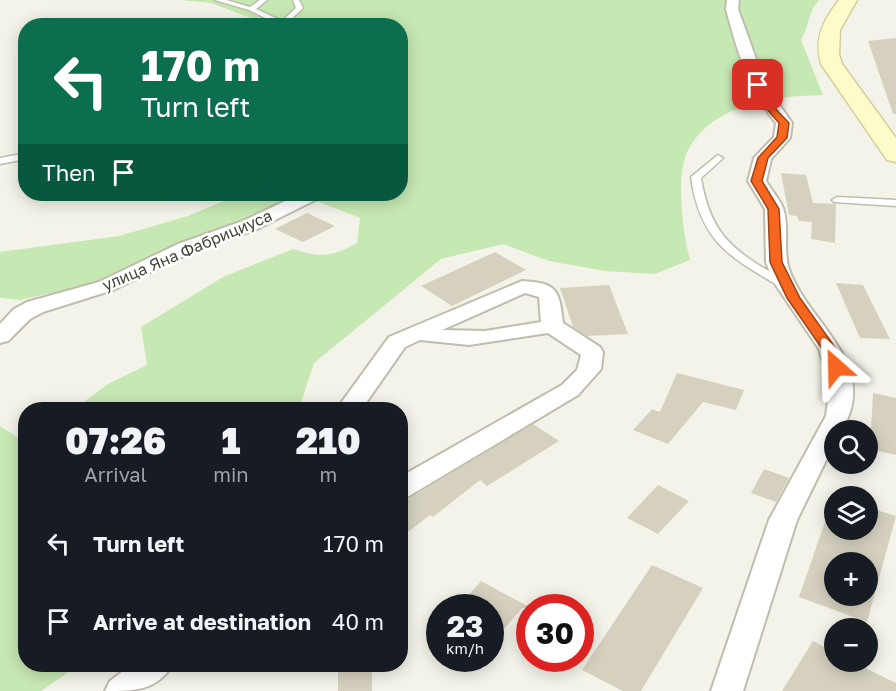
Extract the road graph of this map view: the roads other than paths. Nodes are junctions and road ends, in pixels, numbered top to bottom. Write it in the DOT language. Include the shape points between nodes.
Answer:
graph roads {
  1 [pos="218,0"];
  2 [pos="264,0"];
  3 [pos="296,0"];
  4 [pos="733,0"];
  5 [pos="848,0"];
  6 [pos="251,9"];
  7 [pos="270,18"];
  8 [pos="291,18"];
  9 [pos="896,155"];
  10 [pos="18,158"];
  11 [pos="718,158"];
  12 [pos="0,161"];
  13 [pos="837,200"];
  14 [pos="298,201"];
  15 [pos="896,202"];
  16 [pos="786,285"];
  17 [pos="552,326"];
  18 [pos="418,333"];
  19 [pos="0,336"];
  20 [pos="354,402"];
  21 [pos="408,484"];
  22 [pos="146,672"];
  23 [pos="121,691"];
  24 [pos="727,691"];
  1 -- 6 [label="lane"];
  2 -- 6 [label="lane"];
  3 -- 8 [label="lane" via="300,8"];
  4 -- 16 [label="street" via="732,9 748,64 768,106 784,123 782,138 763,158 757,181 774,209 776,262"];
  5 -- 9 [label="main road" via="828,34 826,49 832,64"];
  6 -- 7 [label="lane"];
  10 -- 12 [label="lane"];
  11 -- 16 [label="lane" via="696,177 698,198 712,231 732,253"];
  13 -- 15 [label="lane"];
  14 -- 19 [label="street, улица Яна Фабрициуса" via="106,286 35,307"];
  16 -- 24 [label="street" via="830,350 842,385 838,416 783,520"];
  17 -- 18 [label="street" via="488,339 444,339"];
  17 -- 18 [label="street" via="549,294 538,288 522,287"];
  17 -- 21 [label="street" via="592,352 592,366 584,379"];
  18 -- 20 [label="street" via="398,342"];
  22 -- 23 [label="street"];
}
